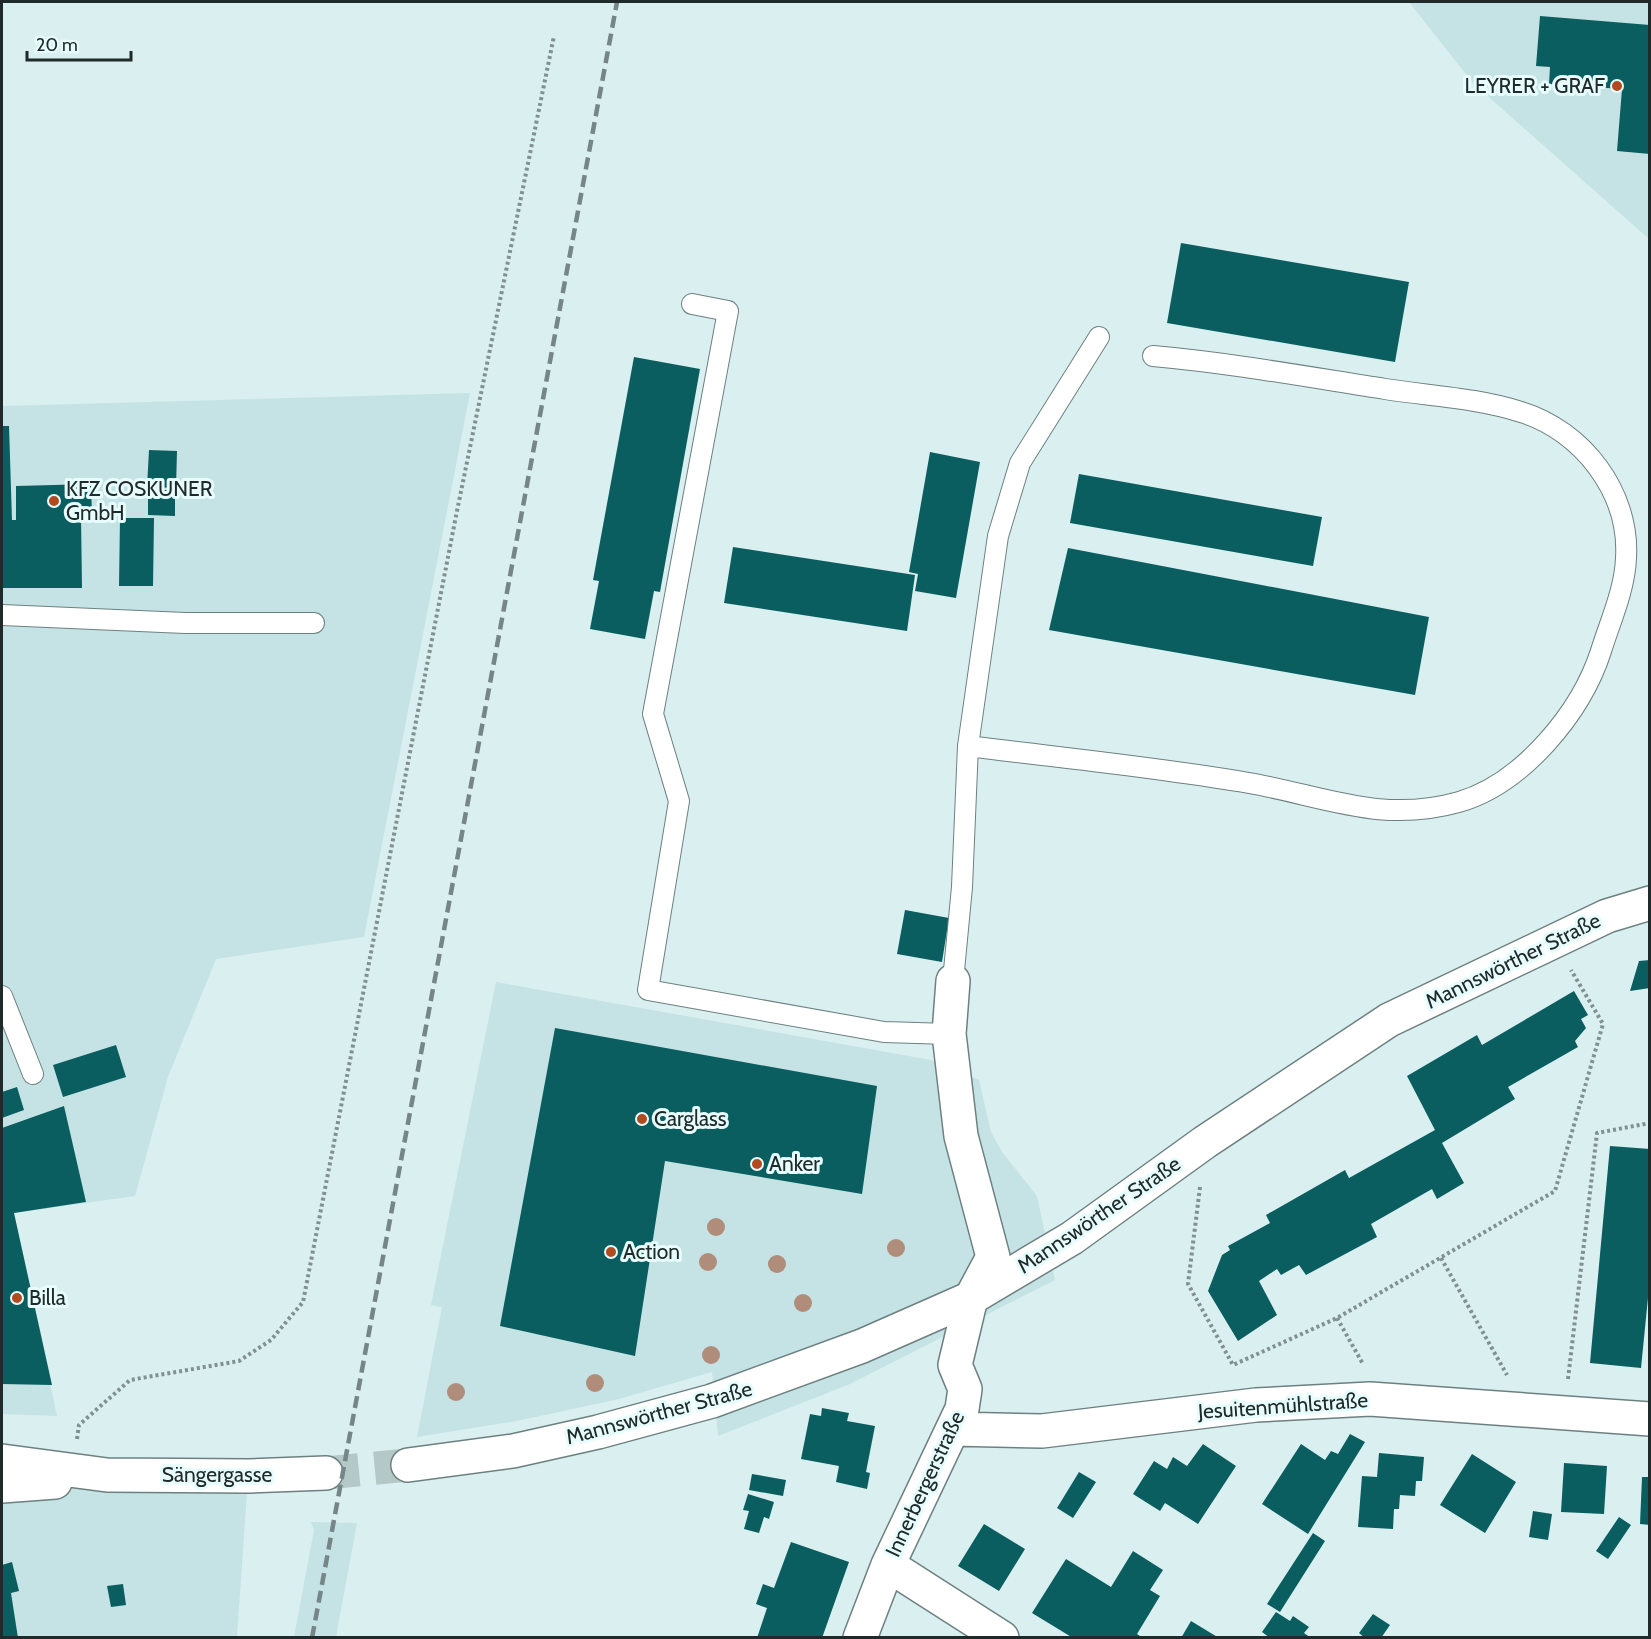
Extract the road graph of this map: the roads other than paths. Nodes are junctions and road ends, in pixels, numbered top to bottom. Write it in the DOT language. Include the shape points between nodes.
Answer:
graph roads {
  1 [pos="692,304"];
  2 [pos="1099,337"];
  3 [pos="1153,356"];
  4 [pos="2,615"];
  5 [pos="314,623"];
  6 [pos="968,746"];
  7 [pos="1650,903"];
  8 [pos="953,981"];
  9 [pos="2,996"];
  10 [pos="949,1034"];
  11 [pos="33,1074"];
  12 [pos="971,1298"];
  13 [pos="1650,1419"];
  14 [pos="953,1429"];
  15 [pos="2,1461"];
  16 [pos="408,1465"];
  17 [pos="326,1473"];
  18 [pos="107,1475"];
  19 [pos="2,1486"];
  20 [pos="888,1565"];
  21 [pos="860,1638"];
  22 [pos="1002,1638"];
  1 -- 10 [label="lane" via="728,311 653,714 679,801 648,990 884,1032"];
  2 -- 6 [label="lane" via="1020,463 998,536"];
  3 -- 6 [label="lane" via="1467,400 1524,413 1561,432 1594,461 1615,493 1623,525 1626,558 1596,668 1567,716 1530,760 1491,790 1414,811 1364,809 1251,783"];
  4 -- 5 [label="lane" via="185,623"];
  6 -- 8 [label="lane"];
  7 -- 12 [label="main road, Mannswörther Straße" via="1607,916 1389,1020 1205,1142 1072,1238"];
  8 -- 10 [label="main road, Innerbergerstraße"];
  9 -- 11 [label="lane"];
  10 -- 12 [label="main road, Innerbergerstraße" via="961,1136 993,1257"];
  12 -- 14 [label="main road, Innerbergerstraße" via="955,1365 965,1396"];
  12 -- 16 [label="main road, Mannswörther Straße" via="862,1346 712,1401 513,1451"];
  13 -- 14 [label="main road, Jesuitenmühlstraße" via="1370,1399 1256,1405 1042,1431"];
  14 -- 20 [label="main road, Innerbergerstraße"];
  15 -- 18 [label="main road, Sängergasse"];
  17 -- 18 [label="main road, Sängergasse"];
  18 -- 19 [label="main road, Sängergasse"];
  20 -- 21 [label="main road, Innerbergerstraße"];
  20 -- 22 [label="main road"];
}
